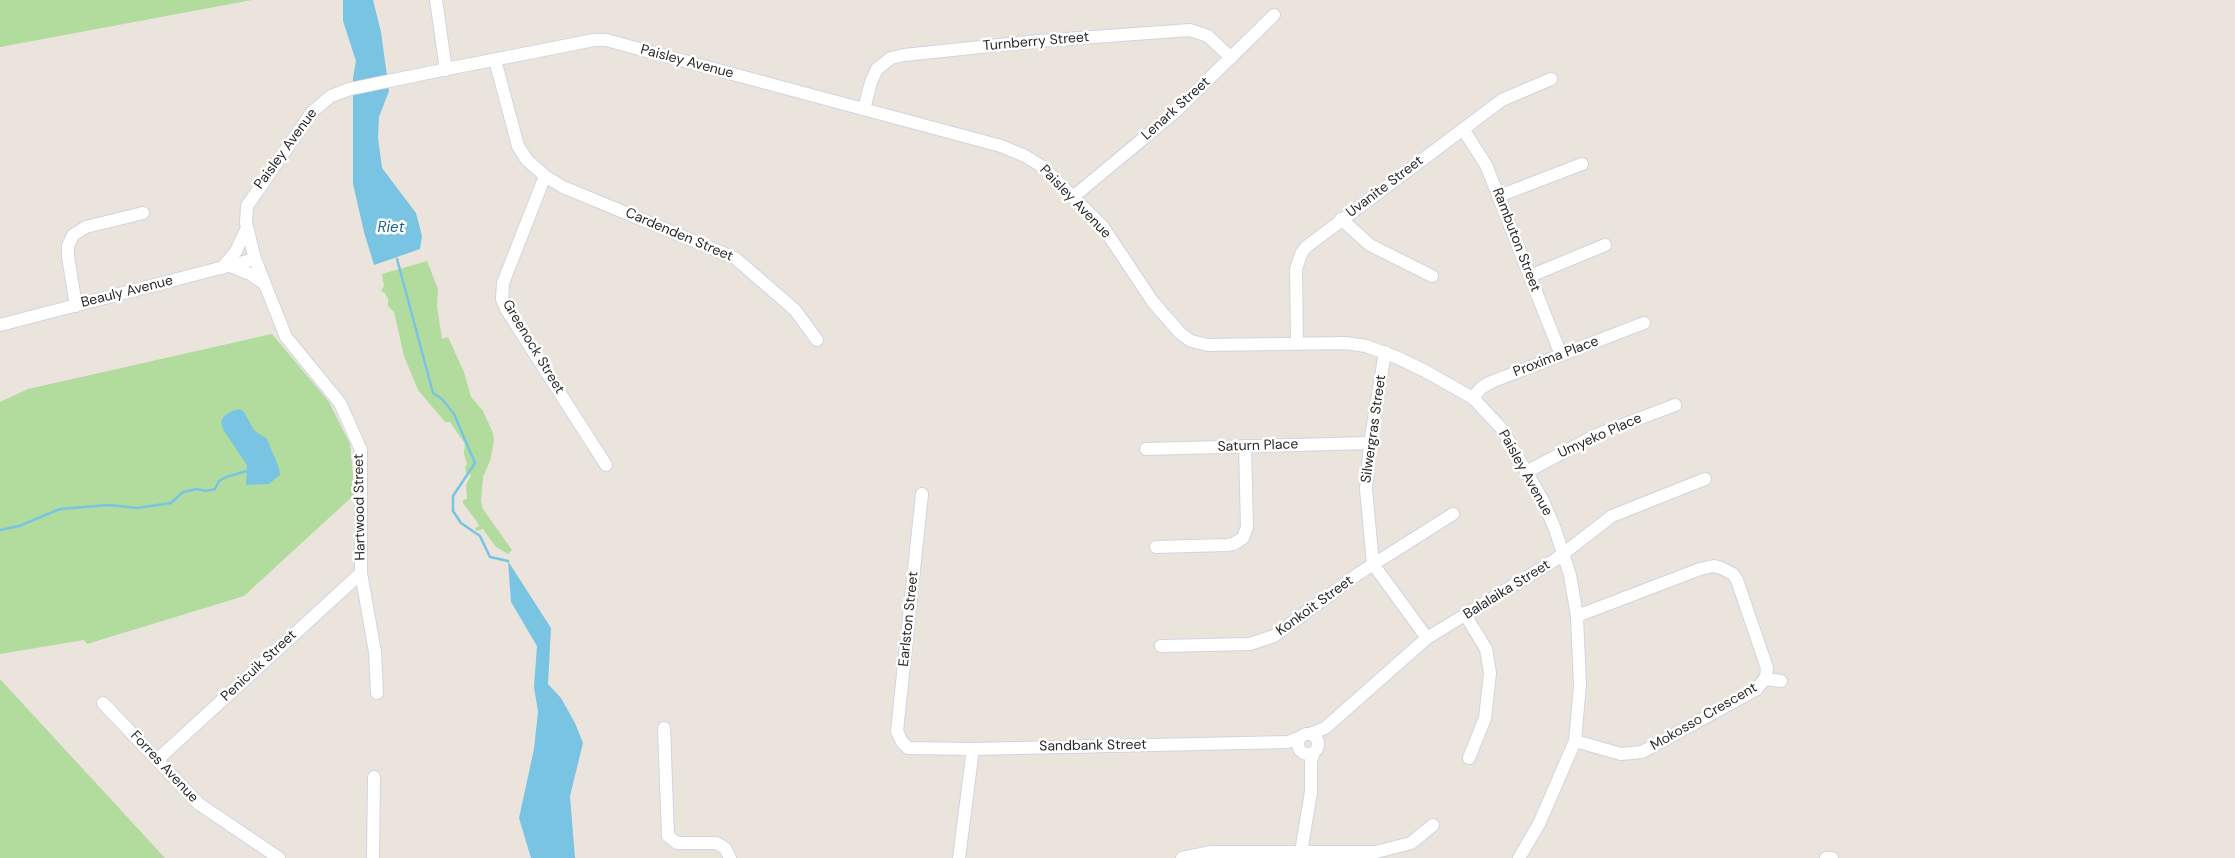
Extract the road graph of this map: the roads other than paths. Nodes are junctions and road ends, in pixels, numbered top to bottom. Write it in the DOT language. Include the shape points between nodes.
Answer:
graph roads {
  1 [pos="436,0"];
  2 [pos="1274,16"];
  3 [pos="1231,58"];
  4 [pos="495,60"];
  5 [pos="446,70"];
  6 [pos="1552,79"];
  7 [pos="864,109"];
  8 [pos="1463,129"];
  9 [pos="1582,164"];
  10 [pos="545,176"];
  11 [pos="1499,196"];
  12 [pos="1073,197"];
  13 [pos="143,213"];
  14 [pos="1341,219"];
  15 [pos="247,228"];
  16 [pos="1605,245"];
  17 [pos="255,259"];
  18 [pos="225,267"];
  19 [pos="1432,276"];
  20 [pos="1530,276"];
  21 [pos="265,284"];
  22 [pos="76,306"];
  23 [pos="1644,323"];
  24 [pos="0,325"];
  25 [pos="817,340"];
  26 [pos="1297,344"];
  27 [pos="1385,352"];
  28 [pos="1561,356"];
  29 [pos="1473,398"];
  30 [pos="1674,405"];
  31 [pos="1370,443"];
  32 [pos="1245,446"];
  33 [pos="1146,449"];
  34 [pos="606,464"];
  35 [pos="1528,471"];
  36 [pos="1705,479"];
  37 [pos="922,494"];
  38 [pos="1453,514"];
  39 [pos="1156,547"];
  40 [pos="1563,553"];
  41 [pos="1373,564"];
  42 [pos="361,573"];
  43 [pos="1466,616"];
  44 [pos="1577,616"];
  45 [pos="1427,638"];
  46 [pos="1160,646"];
  47 [pos="1765,679"];
  48 [pos="1781,681"];
  49 [pos="377,693"];
  50 [pos="103,703"];
  51 [pos="664,728"];
  52 [pos="1575,741"];
  53 [pos="902,742"];
  54 [pos="1308,747"];
  55 [pos="973,749"];
  56 [pos="1469,758"];
  57 [pos="158,760"];
  58 [pos="374,778"];
  59 [pos="1433,825"];
  60 [pos="1300,854"];
  61 [pos="279,858"];
  62 [pos="373,858"];
  63 [pos="730,858"];
  64 [pos="960,858"];
  65 [pos="1182,858"];
  66 [pos="1520,858"];
  67 [pos="1826,858"];
  68 [pos="1832,858"];
  1 -- 5 [label="street"];
  2 -- 3 [label="street, Lenark Street"];
  3 -- 7 [label="street, Turnberry Street" via="1208,36 1190,30 904,55 891,58 877,70"];
  3 -- 12 [label="street, Lenark Street" via="1174,113"];
  4 -- 5 [label="street, Paisley Avenue"];
  4 -- 7 [label="street, Paisley Avenue" via="606,40"];
  4 -- 10 [label="street" via="520,150"];
  5 -- 15 [label="street, Paisley Avenue" via="350,89 331,96 312,112 249,201"];
  6 -- 8 [label="street, Uvanite Street" via="1506,97"];
  7 -- 12 [label="street, Paisley Avenue" via="1020,153 1043,167"];
  8 -- 11 [label="street, Rambuton Street" via="1483,158"];
  8 -- 14 [label="street, Uvanite Street"];
  9 -- 11 [label="street"];
  10 -- 25 [label="street, Cardenden Street" via="563,187 735,258 790,305"];
  10 -- 34 [label="street, Greenock Street" via="503,283 502,299"];
  11 -- 20 [label="street, Rambuton Street"];
  12 -- 26 [label="street, Paisley Avenue" via="1109,234 1142,288 1185,336 1208,345"];
  13 -- 22 [label="street" via="86,227 72,235 68,256"];
  14 -- 19 [label="street" via="1370,245"];
  14 -- 26 [label="street, Uvanite Street" via="1306,247 1298,260"];
  15 -- 17 [label="street, Paisley Avenue"];
  15 -- 18 [label="street"];
  16 -- 20 [label="street"];
  17 -- 18 [label="street, Beauly Avenue"];
  17 -- 21 [label="street, Hartwood Street"];
  18 -- 21 [label="street" via="250,274"];
  18 -- 22 [label="street, Beauly Avenue"];
  20 -- 28 [label="street, Rambuton Street"];
  21 -- 42 [label="street, Hartwood Street" via="286,337 340,403 361,450"];
  22 -- 24 [label="street, Beauly Avenue"];
  23 -- 28 [label="street, Proxima Place"];
  26 -- 27 [label="street, Paisley Avenue" via="1345,343"];
  27 -- 29 [label="street, Paisley Avenue" via="1446,381"];
  27 -- 31 [label="street, Silwergras Street"];
  28 -- 29 [label="street, Proxima Place" via="1485,385"];
  29 -- 35 [label="street, Paisley Avenue" via="1502,429"];
  30 -- 35 [label="street, Umyeko Place" via="1596,435"];
  31 -- 32 [label="street, Saturn Place"];
  31 -- 41 [label="street, Silwergras Street" via="1366,489"];
  32 -- 33 [label="street, Saturn Place"];
  32 -- 39 [label="street" via="1247,527 1243,538 1227,545"];
  35 -- 40 [label="street, Paisley Avenue"];
  36 -- 40 [label="street, Balalaika Street" via="1612,516"];
  37 -- 53 [label="street, Earlston Street" via="898,718 897,731"];
  38 -- 41 [label="street, Konkoit Street"];
  40 -- 43 [label="street, Balalaika Street"];
  40 -- 44 [label="street, Paisley Avenue"];
  41 -- 45 [label="street"];
  41 -- 46 [label="street, Konkoit Street" via="1266,639 1250,644"];
  42 -- 49 [label="street, Hartwood Street" via="374,644"];
  42 -- 57 [label="street, Penicuik Street"];
  43 -- 45 [label="street, Balalaika Street"];
  43 -- 56 [label="street" via="1486,649 1490,673 1485,718"];
  44 -- 47 [label="street, Mokosso Crescent" via="1700,570 1714,566 1721,568 1733,574 1741,589 1765,656"];
  44 -- 52 [label="street, Paisley Avenue" via="1580,668"];
  45 -- 54 [label="street, Balalaika Street" via="1325,728"];
  47 -- 48 [label="street"];
  47 -- 52 [label="street, Mokosso Crescent" via="1752,692 1639,753 1621,754"];
  50 -- 57 [label="street, Forres Avenue"];
  51 -- 63 [label="street" via="668,836 677,843 716,843 725,848"];
  52 -- 66 [label="street, Paisley Avenue" via="1539,824"];
  53 -- 55 [label="street, Sandbank Street" via="915,750"];
  54 -- 55 [label="street, Sandbank Street" via="1288,742"];
  54 -- 60 [label="street" via="1311,792"];
  55 -- 64 [label="street"];
  57 -- 61 [label="street, Forres Avenue" via="199,804"];
  58 -- 62 [label="street"];
  59 -- 60 [label="street" via="1411,843 1384,851"];
  60 -- 65 [label="street" via="1211,852"];
  67 -- 68 [label="street"];
}
